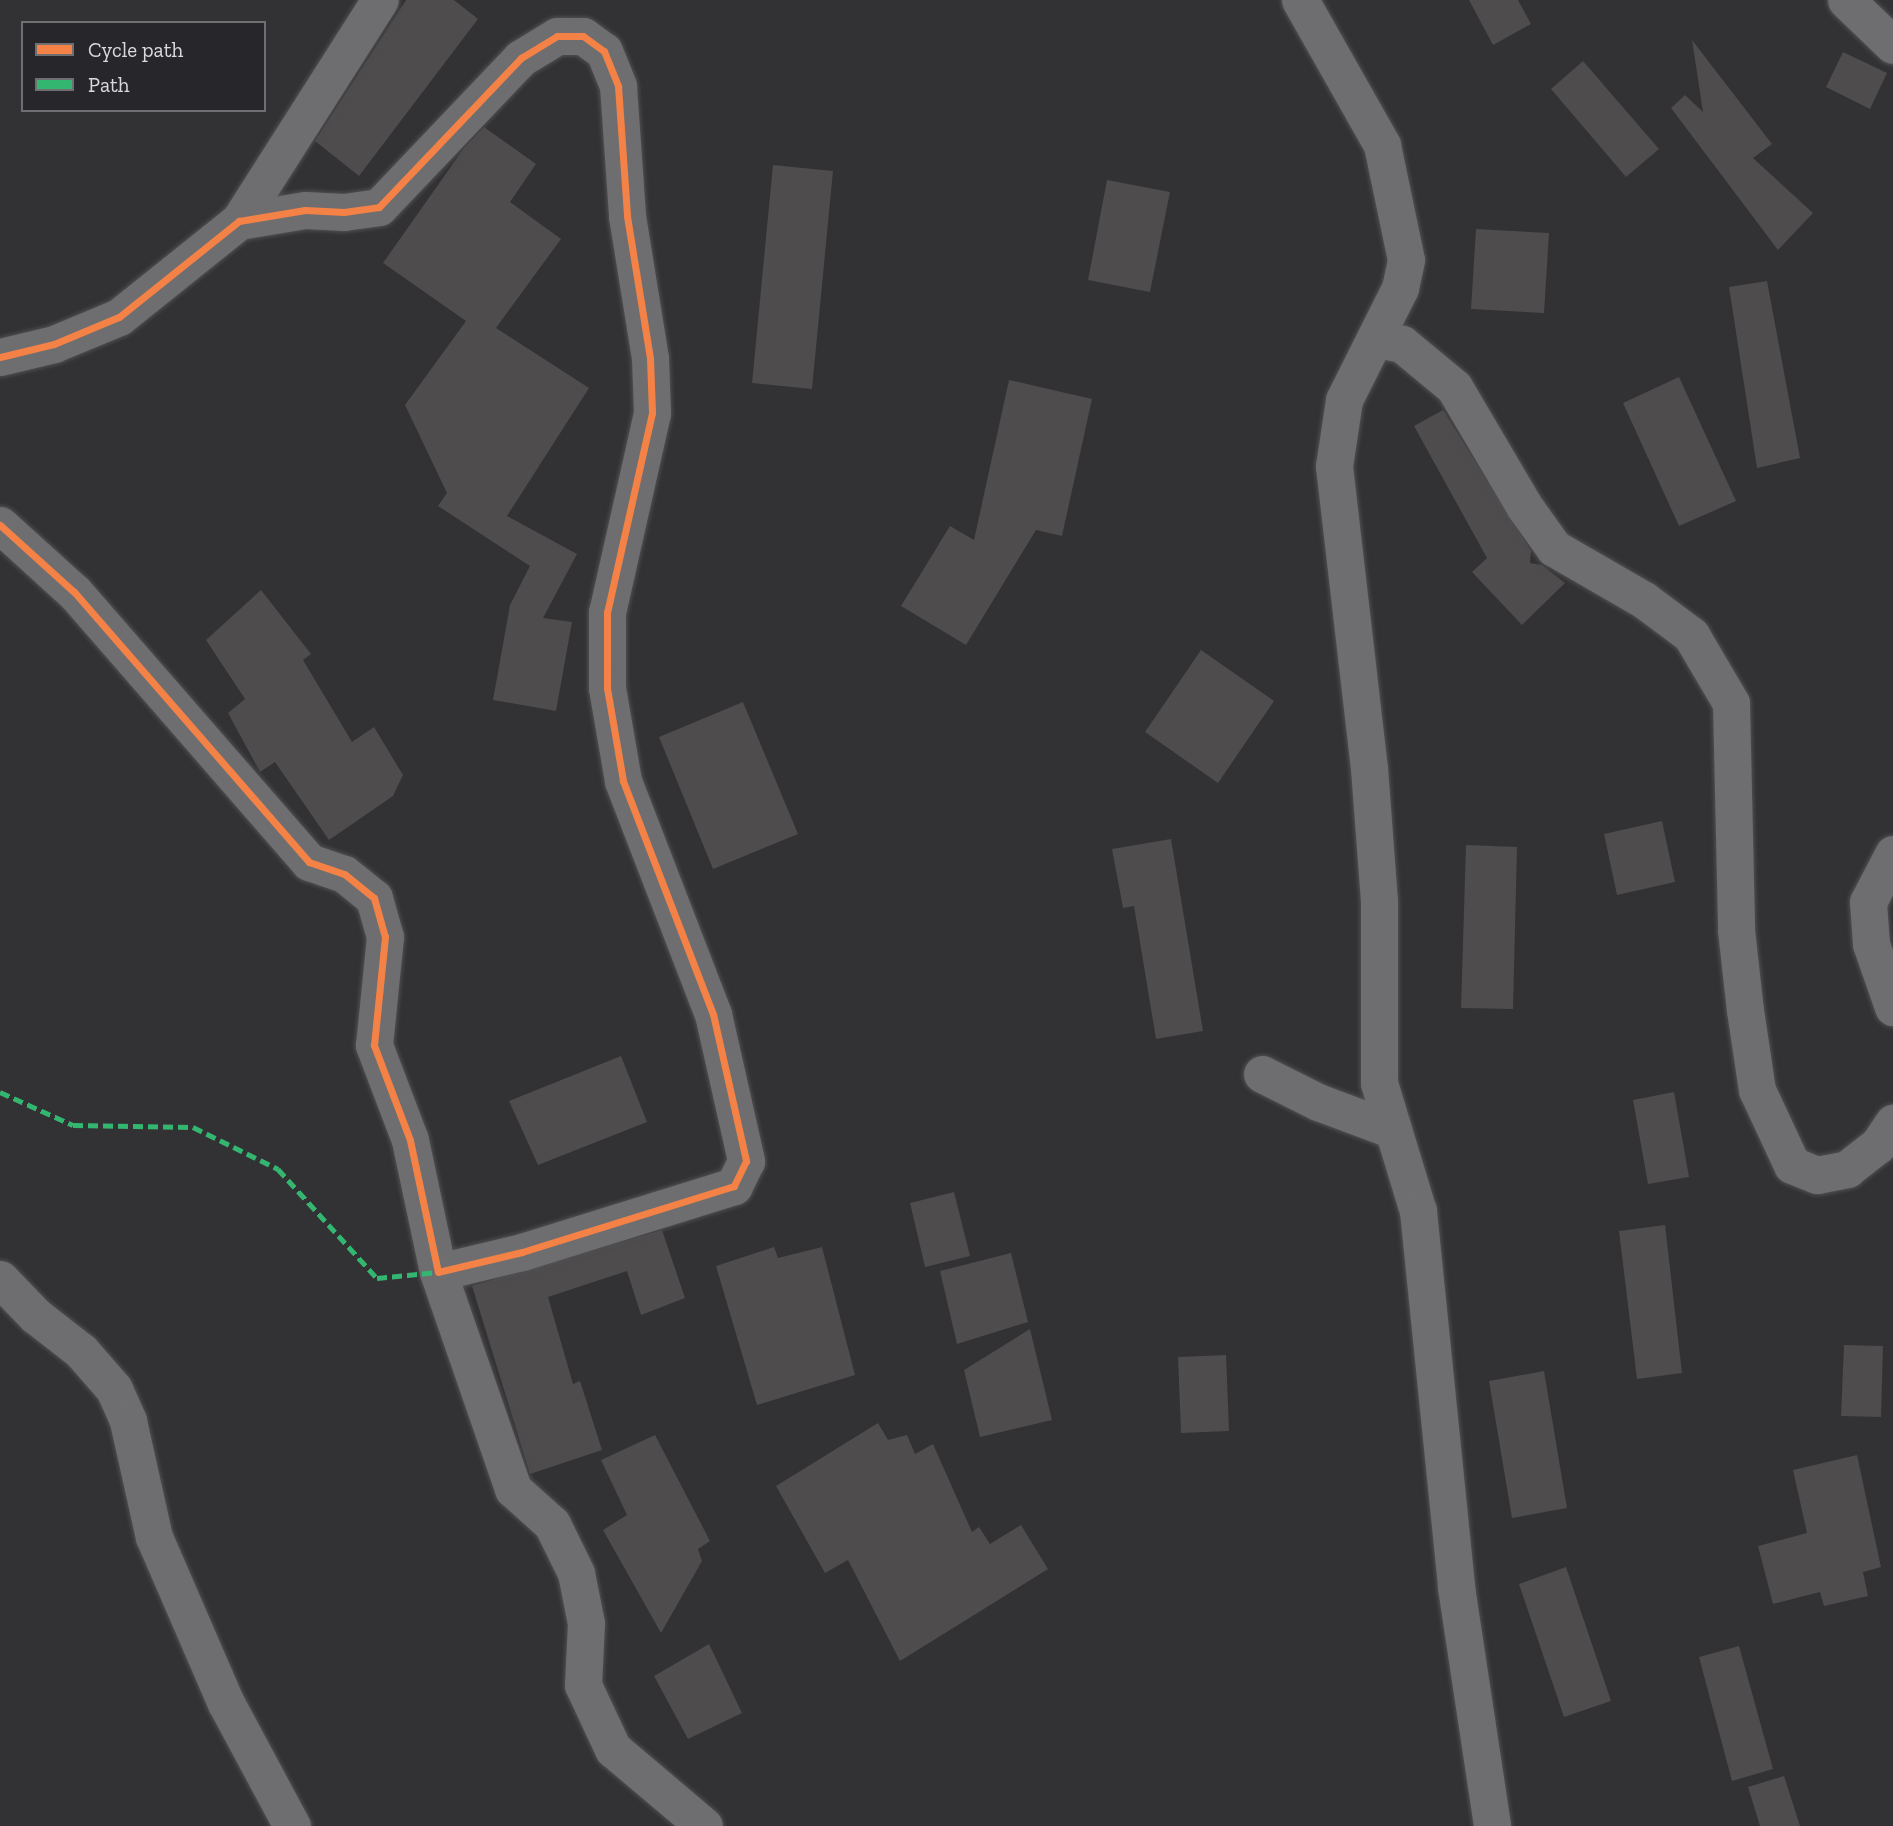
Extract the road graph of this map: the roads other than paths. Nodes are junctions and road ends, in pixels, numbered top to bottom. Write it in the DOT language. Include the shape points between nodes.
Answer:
graph roads {
  1 [pos="380,0"];
  2 [pos="1300,0"];
  3 [pos="1846,0"];
  4 [pos="1893,45"];
  5 [pos="239,221"];
  6 [pos="1376,339"];
  7 [pos="0,357"];
  8 [pos="0,525"];
  9 [pos="1893,854"];
  10 [pos="1893,1007"];
  11 [pos="1262,1074"];
  12 [pos="1893,1123"];
  13 [pos="1393,1130"];
  14 [pos="438,1272"];
  15 [pos="0,1279"];
  16 [pos="292,1826"];
  17 [pos="704,1826"];
  18 [pos="1492,1826"];
  1 -- 5 [label="street"];
  2 -- 6 [label="street" via="1382,145 1406,260 1400,288"];
  3 -- 4 [label="street"];
  5 -- 7 [label="street" via="119,317 54,344"];
  5 -- 14 [label="street" via="305,210 344,212 379,207 521,58 557,36 583,36 604,51 618,86 627,216 650,358 652,413 607,612 607,688 623,781 713,1014 746,1161 734,1185 523,1252"];
  6 -- 12 [label="street" via="1402,344 1454,387 1554,548 1644,600 1691,635 1731,703 1736,930 1745,1010 1757,1090 1792,1165 1817,1175 1847,1169 1878,1145"];
  6 -- 13 [label="street" via="1344,400 1334,466 1369,768 1378,901 1378,1083"];
  8 -- 14 [label="street" via="74,592 309,862 344,874 374,898 385,937 374,1045 410,1140"];
  9 -- 10 [label="street" via="1868,901 1871,944"];
  11 -- 13 [label="street" via="1318,1102"];
  13 -- 18 [label="street" via="1418,1211 1456,1587"];
  14 -- 17 [label="street" via="513,1489 552,1524 576,1573 586,1623 583,1685 614,1749"];
  15 -- 16 [label="street" via="114,1388 128,1421 154,1537 226,1703"];
}
